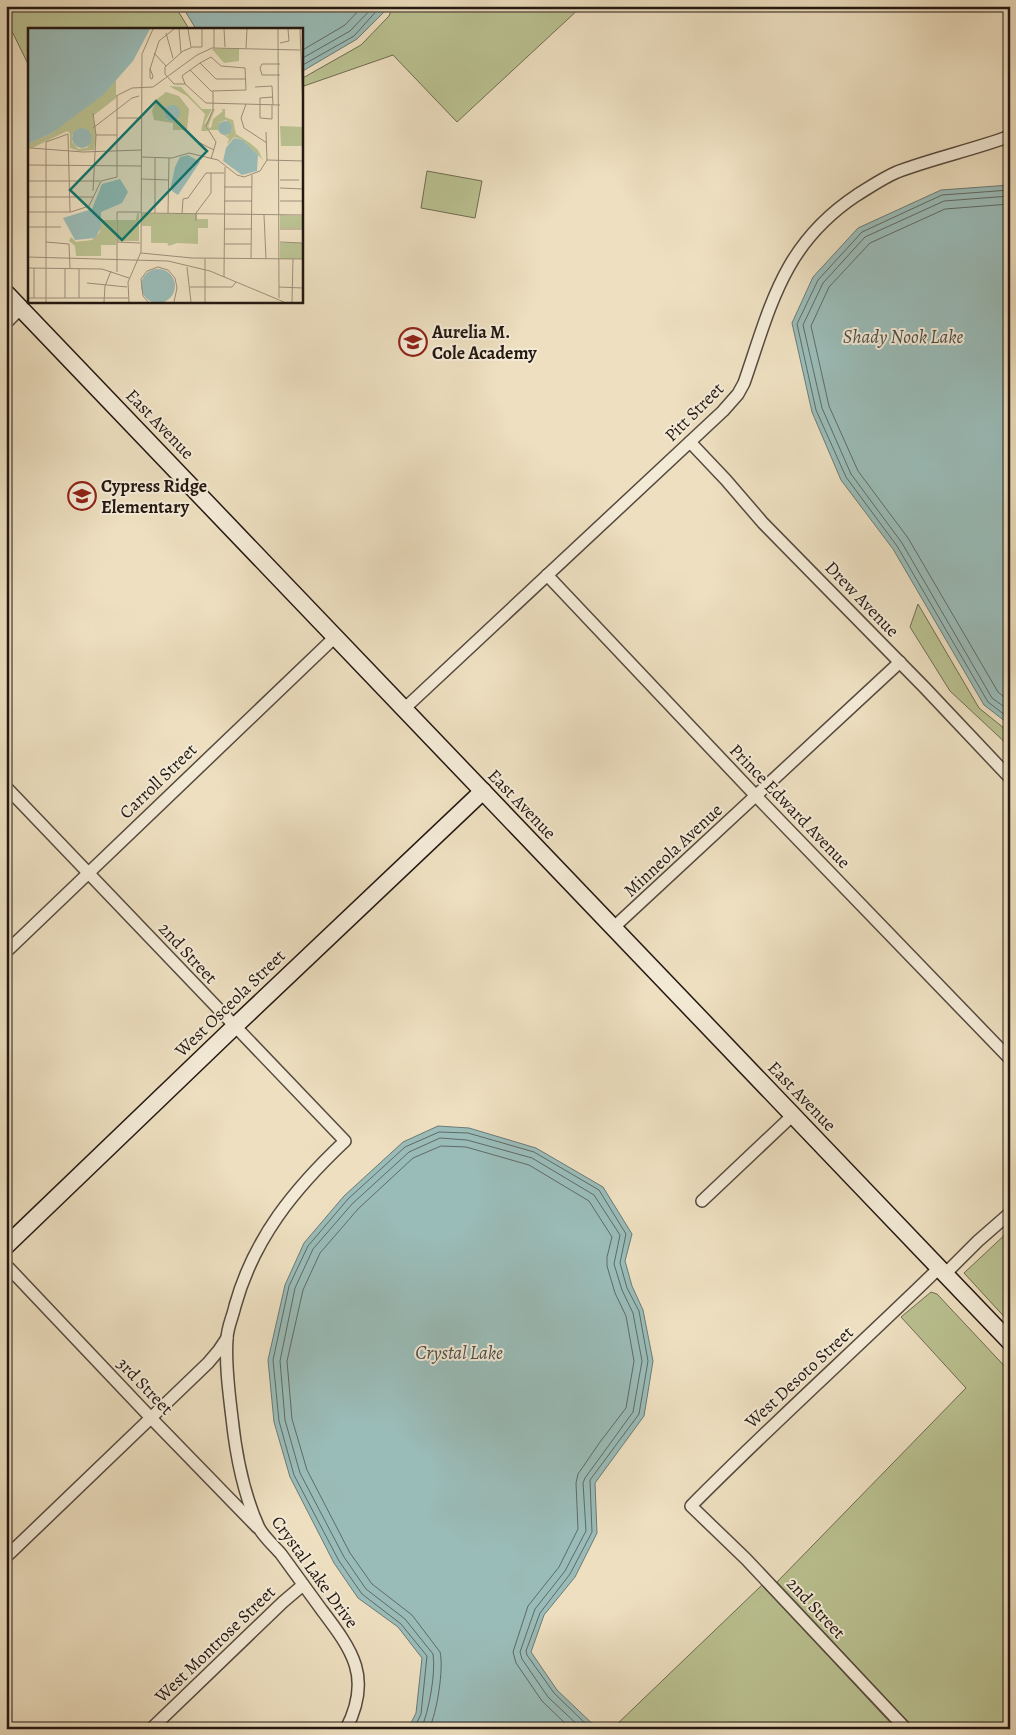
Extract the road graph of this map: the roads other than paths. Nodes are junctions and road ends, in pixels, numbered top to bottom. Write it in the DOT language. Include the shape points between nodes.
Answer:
graph roads {
  1 [pos="1010,136"];
  2 [pos="6,293"];
  3 [pos="21,308"];
  4 [pos="6,324"];
  5 [pos="690,442"];
  6 [pos="547,575"];
  7 [pos="335,636"];
  8 [pos="900,662"];
  9 [pos="404,709"];
  10 [pos="1010,778"];
  11 [pos="6,787"];
  12 [pos="483,791"];
  13 [pos="756,796"];
  14 [pos="89,873"];
  15 [pos="614,928"];
  16 [pos="6,952"];
  17 [pos="234,1027"];
  18 [pos="1010,1059"];
  19 [pos="793,1115"];
  20 [pos="345,1141"];
  21 [pos="702,1201"];
  22 [pos="1010,1213"];
  23 [pos="6,1246"];
  24 [pos="6,1265"];
  25 [pos="942,1271"];
  26 [pos="227,1338"];
  27 [pos="1010,1342"];
  28 [pos="151,1418"];
  29 [pos="699,1514"];
  30 [pos="260,1530"];
  31 [pos="6,1557"];
  32 [pos="304,1585"];
  33 [pos="151,1729"];
  34 [pos="346,1729"];
  35 [pos="906,1729"];
  1 -- 5 [label="street, Pitt Street" via="897,173 848,201 825,220 806,240 784,274 738,394"];
  2 -- 3 [label="street, East Avenue"];
  3 -- 4 [label="street"];
  3 -- 7 [label="street, East Avenue"];
  5 -- 6 [label="street, Pitt Street"];
  5 -- 8 [label="street, Drew Avenue"];
  6 -- 9 [label="street, Pitt Street"];
  6 -- 13 [label="street, Prince Edward Avenue"];
  7 -- 9 [label="street, East Avenue"];
  7 -- 14 [label="street, Carroll Street"];
  8 -- 10 [label="street, Drew Avenue"];
  8 -- 13 [label="street, Minneola Avenue"];
  9 -- 12 [label="street, East Avenue"];
  11 -- 14 [label="street, 2nd Street"];
  12 -- 15 [label="street, East Avenue"];
  12 -- 17 [label="street, West Osceola Street"];
  13 -- 15 [label="street, Minneola Avenue"];
  13 -- 18 [label="street, Prince Edward Avenue"];
  14 -- 16 [label="street, Carroll Street"];
  14 -- 17 [label="street, 2nd Street"];
  15 -- 19 [label="street, East Avenue"];
  17 -- 20 [label="street, 2nd Street"];
  17 -- 23 [label="street, West Osceola Street"];
  19 -- 21 [label="street"];
  19 -- 25 [label="street, East Avenue"];
  20 -- 26 [label="street, Crystal Lake Drive" via="299,1188 261,1241 242,1284"];
  22 -- 25 [label="street"];
  24 -- 28 [label="street, 3rd Street"];
  25 -- 27 [label="street, East Avenue"];
  25 -- 29 [label="street, West Desoto Street" via="743,1454 692,1506"];
  26 -- 28 [label="street" via="208,1363"];
  26 -- 30 [label="street, Crystal Lake Drive" via="236,1458"];
  28 -- 30 [label="street, 3rd Street"];
  28 -- 31 [label="street"];
  29 -- 35 [label="street, 2nd Street" via="746,1559"];
  30 -- 32 [label="street, Crystal Lake Drive"];
  32 -- 33 [label="street, West Montrose Street"];
  32 -- 34 [label="street, Crystal Lake Drive" via="355,1660 358,1676 356,1708"];
}
